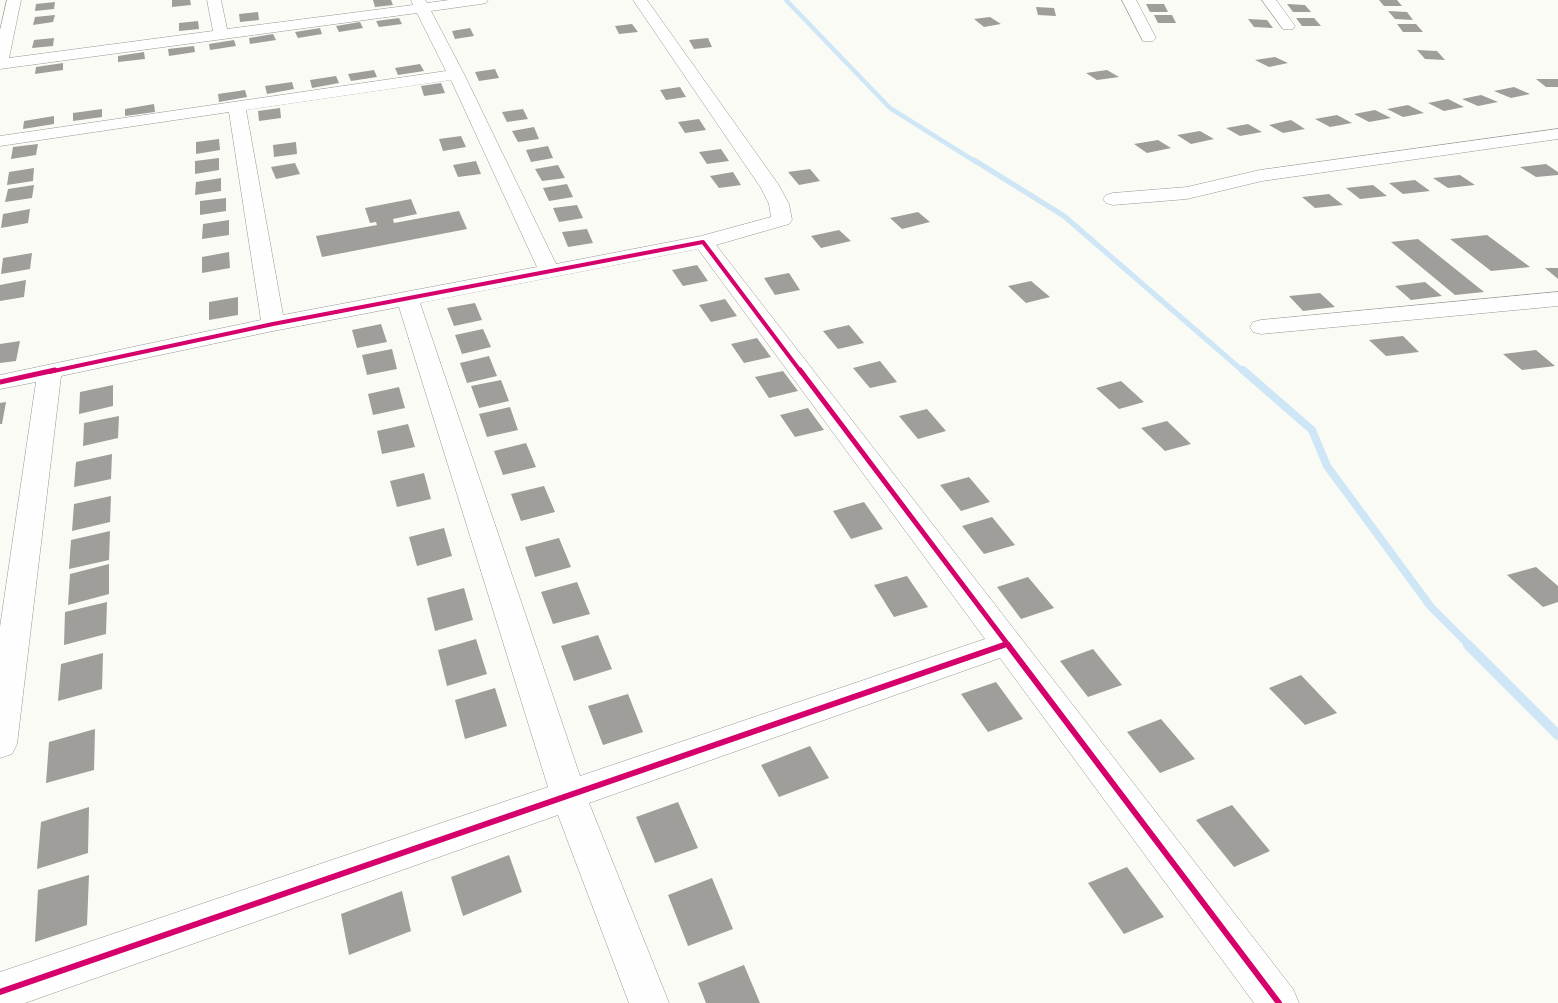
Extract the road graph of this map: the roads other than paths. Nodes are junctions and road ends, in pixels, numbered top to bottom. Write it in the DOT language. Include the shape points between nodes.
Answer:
graph roads {
  1 [pos="14,0"];
  2 [pos="214,0"];
  3 [pos="482,0"];
  4 [pos="640,0"];
  5 [pos="1129,0"];
  6 [pos="1269,0"];
  7 [pos="421,4"];
  8 [pos="1288,26"];
  9 [pos="221,34"];
  10 [pos="1148,38"];
  11 [pos="0,64"];
  12 [pos="456,74"];
  13 [pos="237,108"];
  14 [pos="1558,134"];
  15 [pos="0,141"];
  16 [pos="1113,199"];
  17 [pos="703,242"];
  18 [pos="549,271"];
  19 [pos="407,298"];
  20 [pos="1558,299"];
  21 [pos="273,324"];
  22 [pos="1261,328"];
  23 [pos="49,373"];
  24 [pos="0,382"];
  25 [pos="1006,644"];
  26 [pos="0,744"];
  27 [pos="570,797"];
  28 [pos="0,992"];
  29 [pos="649,1003"];
  30 [pos="1279,1003"];
  1 -- 11 [label="street"];
  2 -- 9 [label="street"];
  3 -- 7 [label="street"];
  4 -- 17 [label="street" via="779,204 782,220"];
  5 -- 10 [label="street"];
  6 -- 8 [label="street"];
  7 -- 9 [label="street"];
  7 -- 12 [label="street"];
  9 -- 11 [label="street"];
  12 -- 13 [label="street"];
  12 -- 18 [label="street"];
  13 -- 15 [label="street"];
  13 -- 21 [label="street"];
  14 -- 16 [label="street" via="1260,176 1224,188 1162,197"];
  17 -- 18 [label="street"];
  17 -- 25 [label="street"];
  18 -- 19 [label="street"];
  19 -- 21 [label="street"];
  19 -- 27 [label="street"];
  20 -- 22 [label="street"];
  21 -- 23 [label="street"];
  23 -- 24 [label="street"];
  23 -- 26 [label="street"];
  25 -- 27 [label="street"];
  25 -- 30 [label="street"];
  27 -- 28 [label="street"];
  27 -- 29 [label="street"];
}
